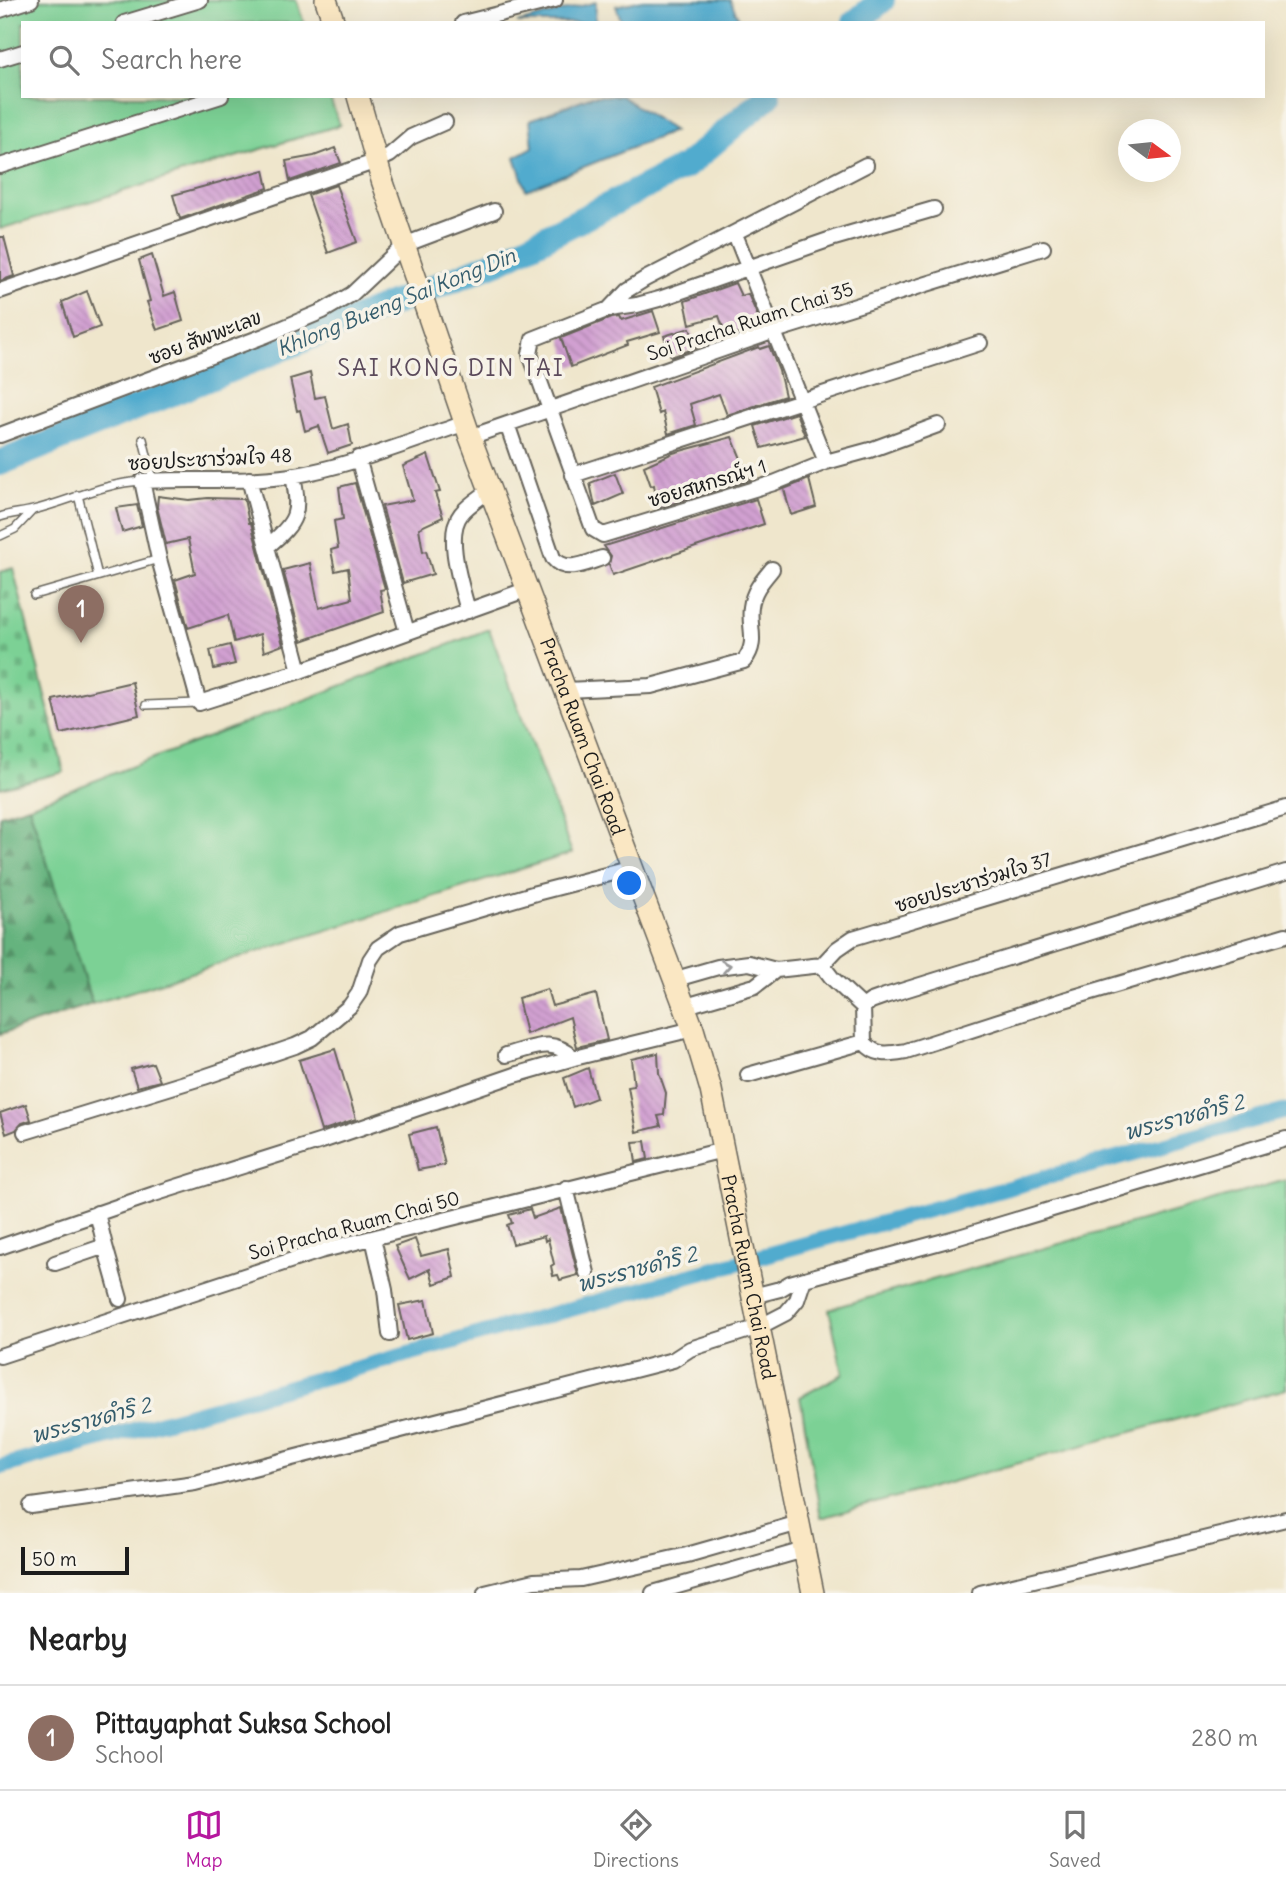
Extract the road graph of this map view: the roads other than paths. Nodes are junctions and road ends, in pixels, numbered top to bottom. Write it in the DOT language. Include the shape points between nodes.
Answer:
graph roads {
  1 [pos="31,0"];
  2 [pos="200,0"];
  3 [pos="326,0"];
  4 [pos="555,0"];
  5 [pos="0,10"];
  6 [pos="131,21"];
  7 [pos="333,21"];
  8 [pos="471,21"];
  9 [pos="21,53"];
  10 [pos="0,59"];
  11 [pos="215,98"];
  12 [pos="359,98"];
  13 [pos="445,122"];
  14 [pos="377,161"];
  15 [pos="866,165"];
  16 [pos="0,166"];
  17 [pos="934,208"];
  18 [pos="494,211"];
  19 [pos="735,234"];
  20 [pos="404,245"];
  21 [pos="1043,248"];
  22 [pos="749,266"];
  23 [pos="0,291"];
  24 [pos="609,309"];
  25 [pos="775,331"];
  26 [pos="980,343"];
  27 [pos="802,401"];
  28 [pos="550,409"];
  29 [pos="507,424"];
  30 [pos="938,425"];
  31 [pos="468,430"];
  32 [pos="0,435"];
  33 [pos="143,439"];
  34 [pos="358,458"];
  35 [pos="826,462"];
  36 [pos="293,475"];
  37 [pos="573,475"];
  38 [pos="249,479"];
  39 [pos="147,480"];
  40 [pos="490,490"];
  41 [pos="78,495"];
  42 [pos="32,510"];
  43 [pos="0,517"];
  44 [pos="0,536"];
  45 [pos="268,546"];
  46 [pos="602,558"];
  47 [pos="159,559"];
  48 [pos="772,569"];
  49 [pos="98,576"];
  50 [pos="528,589"];
  51 [pos="34,595"];
  52 [pos="468,611"];
  53 [pos="407,632"];
  54 [pos="300,671"];
  55 [pos="566,690"];
  56 [pos="199,703"];
  57 [pos="146,705"];
  58 [pos="1286,808"];
  59 [pos="633,868"];
  60 [pos="1286,872"];
  61 [pos="1286,935"];
  62 [pos="822,965"];
  63 [pos="776,970"];
  64 [pos="676,979"];
  65 [pos="686,1006"];
  66 [pos="863,1007"];
  67 [pos="693,1029"];
  68 [pos="864,1042"];
  69 [pos="506,1055"];
  70 [pos="574,1058"];
  71 [pos="748,1075"];
  72 [pos="25,1132"];
  73 [pos="1286,1139"];
  74 [pos="723,1150"];
  75 [pos="566,1188"];
  76 [pos="97,1213"];
  77 [pos="373,1238"];
  78 [pos="105,1246"];
  79 [pos="0,1247"];
  80 [pos="55,1263"];
  81 [pos="587,1273"];
  82 [pos="804,1279"];
  83 [pos="751,1290"];
  84 [pos="120,1299"];
  85 [pos="759,1327"];
  86 [pos="390,1334"];
  87 [pos="0,1356"];
  88 [pos="31,1506"];
  89 [pos="1286,1519"];
  90 [pos="799,1523"];
  91 [pos="804,1550"];
  92 [pos="485,1593"];
  93 [pos="653,1593"];
  94 [pos="813,1593"];
  95 [pos="980,1593"];
  1 -- 5 [label="street"];
  2 -- 6 [label="street"];
  3 -- 7 [label="main road"];
  4 -- 8 [label="street"];
  9 -- 10 [label="street"];
  11 -- 16 [label="street"];
  12 -- 14 [label="main road, Pracha Ruam Chai Road"];
  13 -- 14 [label="street" via="411,137"];
  14 -- 20 [label="main road, Pracha Ruam Chai Road"];
  14 -- 23 [label="street"];
  15 -- 19 [label="street"];
  17 -- 22 [label="street"];
  18 -- 20 [label="street"];
  19 -- 22 [label="street"];
  19 -- 24 [label="street" via="645,279"];
  20 -- 31 [label="main road, Pracha Ruam Chai Road"];
  20 -- 32 [label="street, ซอย สัพพะเลข" via="352,294 323,310"];
  21 -- 25 [label="street, Soi Pracha Ruam Chai 35"];
  22 -- 24 [label="street" via="659,299"];
  22 -- 25 [label="street"];
  24 -- 28 [label="street" via="533,339 530,354"];
  25 -- 27 [label="street"];
  25 -- 28 [label="street, Soi Pracha Ruam Chai 35"];
  26 -- 27 [label="street"];
  27 -- 35 [label="street"];
  27 -- 37 [label="street"];
  28 -- 29 [label="street, Soi Pracha Ruam Chai 35"];
  28 -- 37 [label="street"];
  29 -- 31 [label="street, Soi Pracha Ruam Chai 35"];
  29 -- 46 [label="street" via="553,558 566,567"];
  30 -- 35 [label="street, ซอยสหกรณ์ฯ 1"];
  31 -- 34 [label="street, ซอยประชาร่วมใจ 48"];
  31 -- 40 [label="main road, Pracha Ruam Chai Road"];
  33 -- 39 [label="lane"];
  34 -- 36 [label="street, ซอยประชาร่วมใจ 48"];
  34 -- 53 [label="street"];
  35 -- 37 [label="street, ซอยสหกรณ์ฯ 1" via="607,535 593,528"];
  36 -- 38 [label="street, ซอยประชาร่วมใจ 48"];
  36 -- 45 [label="street" via="297,514"];
  38 -- 39 [label="street, ซอยประชาร่วมใจ 48"];
  38 -- 45 [label="street"];
  39 -- 41 [label="lane, ซอยประชาร่วมใจ 48"];
  39 -- 47 [label="street"];
  40 -- 50 [label="main road, Pracha Ruam Chai Road"];
  40 -- 52 [label="street" via="460,515 456,524 454,555"];
  41 -- 42 [label="lane, ซอยประชาร่วมใจ 48"];
  41 -- 49 [label="lane"];
  42 -- 43 [label="lane, ซอยประชาร่วมใจ 48"];
  42 -- 44 [label="lane" via="15,529"];
  45 -- 54 [label="street"];
  47 -- 49 [label="lane"];
  47 -- 56 [label="street"];
  48 -- 55 [label="street" via="756,589 751,609 752,651 744,661 651,686"];
  49 -- 51 [label="lane"];
  50 -- 52 [label="street"];
  50 -- 55 [label="main road, Pracha Ruam Chai Road"];
  52 -- 53 [label="street"];
  53 -- 54 [label="street"];
  54 -- 56 [label="street"];
  55 -- 59 [label="main road, Pracha Ruam Chai Road"];
  56 -- 57 [label="lane"];
  58 -- 62 [label="street, ซอยประชาร่วมใจ 37" via="853,938"];
  59 -- 64 [label="main road, Pracha Ruam Chai Road"];
  59 -- 72 [label="street" via="400,933 378,948 350,1006 312,1038"];
  60 -- 66 [label="street" via="885,996"];
  61 -- 68 [label="street" via="906,1051 876,1053"];
  62 -- 63 [label="street"];
  62 -- 66 [label="street"];
  64 -- 63 [label="street, one-way" via="749,963"];
  63 -- 65 [label="street" via="755,986"];
  64 -- 65 [label="main road, Pracha Ruam Chai Road"];
  65 -- 67 [label="main road, Pracha Ruam Chai Road"];
  66 -- 68 [label="street"];
  67 -- 70 [label="street"];
  67 -- 74 [label="main road, Pracha Ruam Chai Road"];
  68 -- 71 [label="street"];
  69 -- 70 [label="street" via="549,1045 563,1047"];
  70 -- 76 [label="street"];
  73 -- 82 [label="street"];
  74 -- 75 [label="street, Soi Pracha Ruam Chai 50"];
  74 -- 83 [label="main road, Pracha Ruam Chai Road"];
  75 -- 77 [label="street, Soi Pracha Ruam Chai 50"];
  75 -- 81 [label="street"];
  76 -- 78 [label="street"];
  76 -- 79 [label="street"];
  77 -- 86 [label="street"];
  77 -- 87 [label="street, Soi Pracha Ruam Chai 50" via="225,1280"];
  78 -- 80 [label="street"];
  78 -- 84 [label="street"];
  82 -- 83 [label="street"];
  82 -- 85 [label="street" via="797,1300 786,1312"];
  83 -- 85 [label="main road, Pracha Ruam Chai Road"];
  85 -- 88 [label="street" via="690,1349 673,1360 195,1483"];
  85 -- 90 [label="main road, Pracha Ruam Chai Road"];
  89 -- 95 [label="street"];
  90 -- 91 [label="main road, Pracha Ruam Chai Road"];
  90 -- 92 [label="street" via="582,1579 534,1581"];
  91 -- 93 [label="street"];
  91 -- 94 [label="main road, Pracha Ruam Chai Road"];
}
